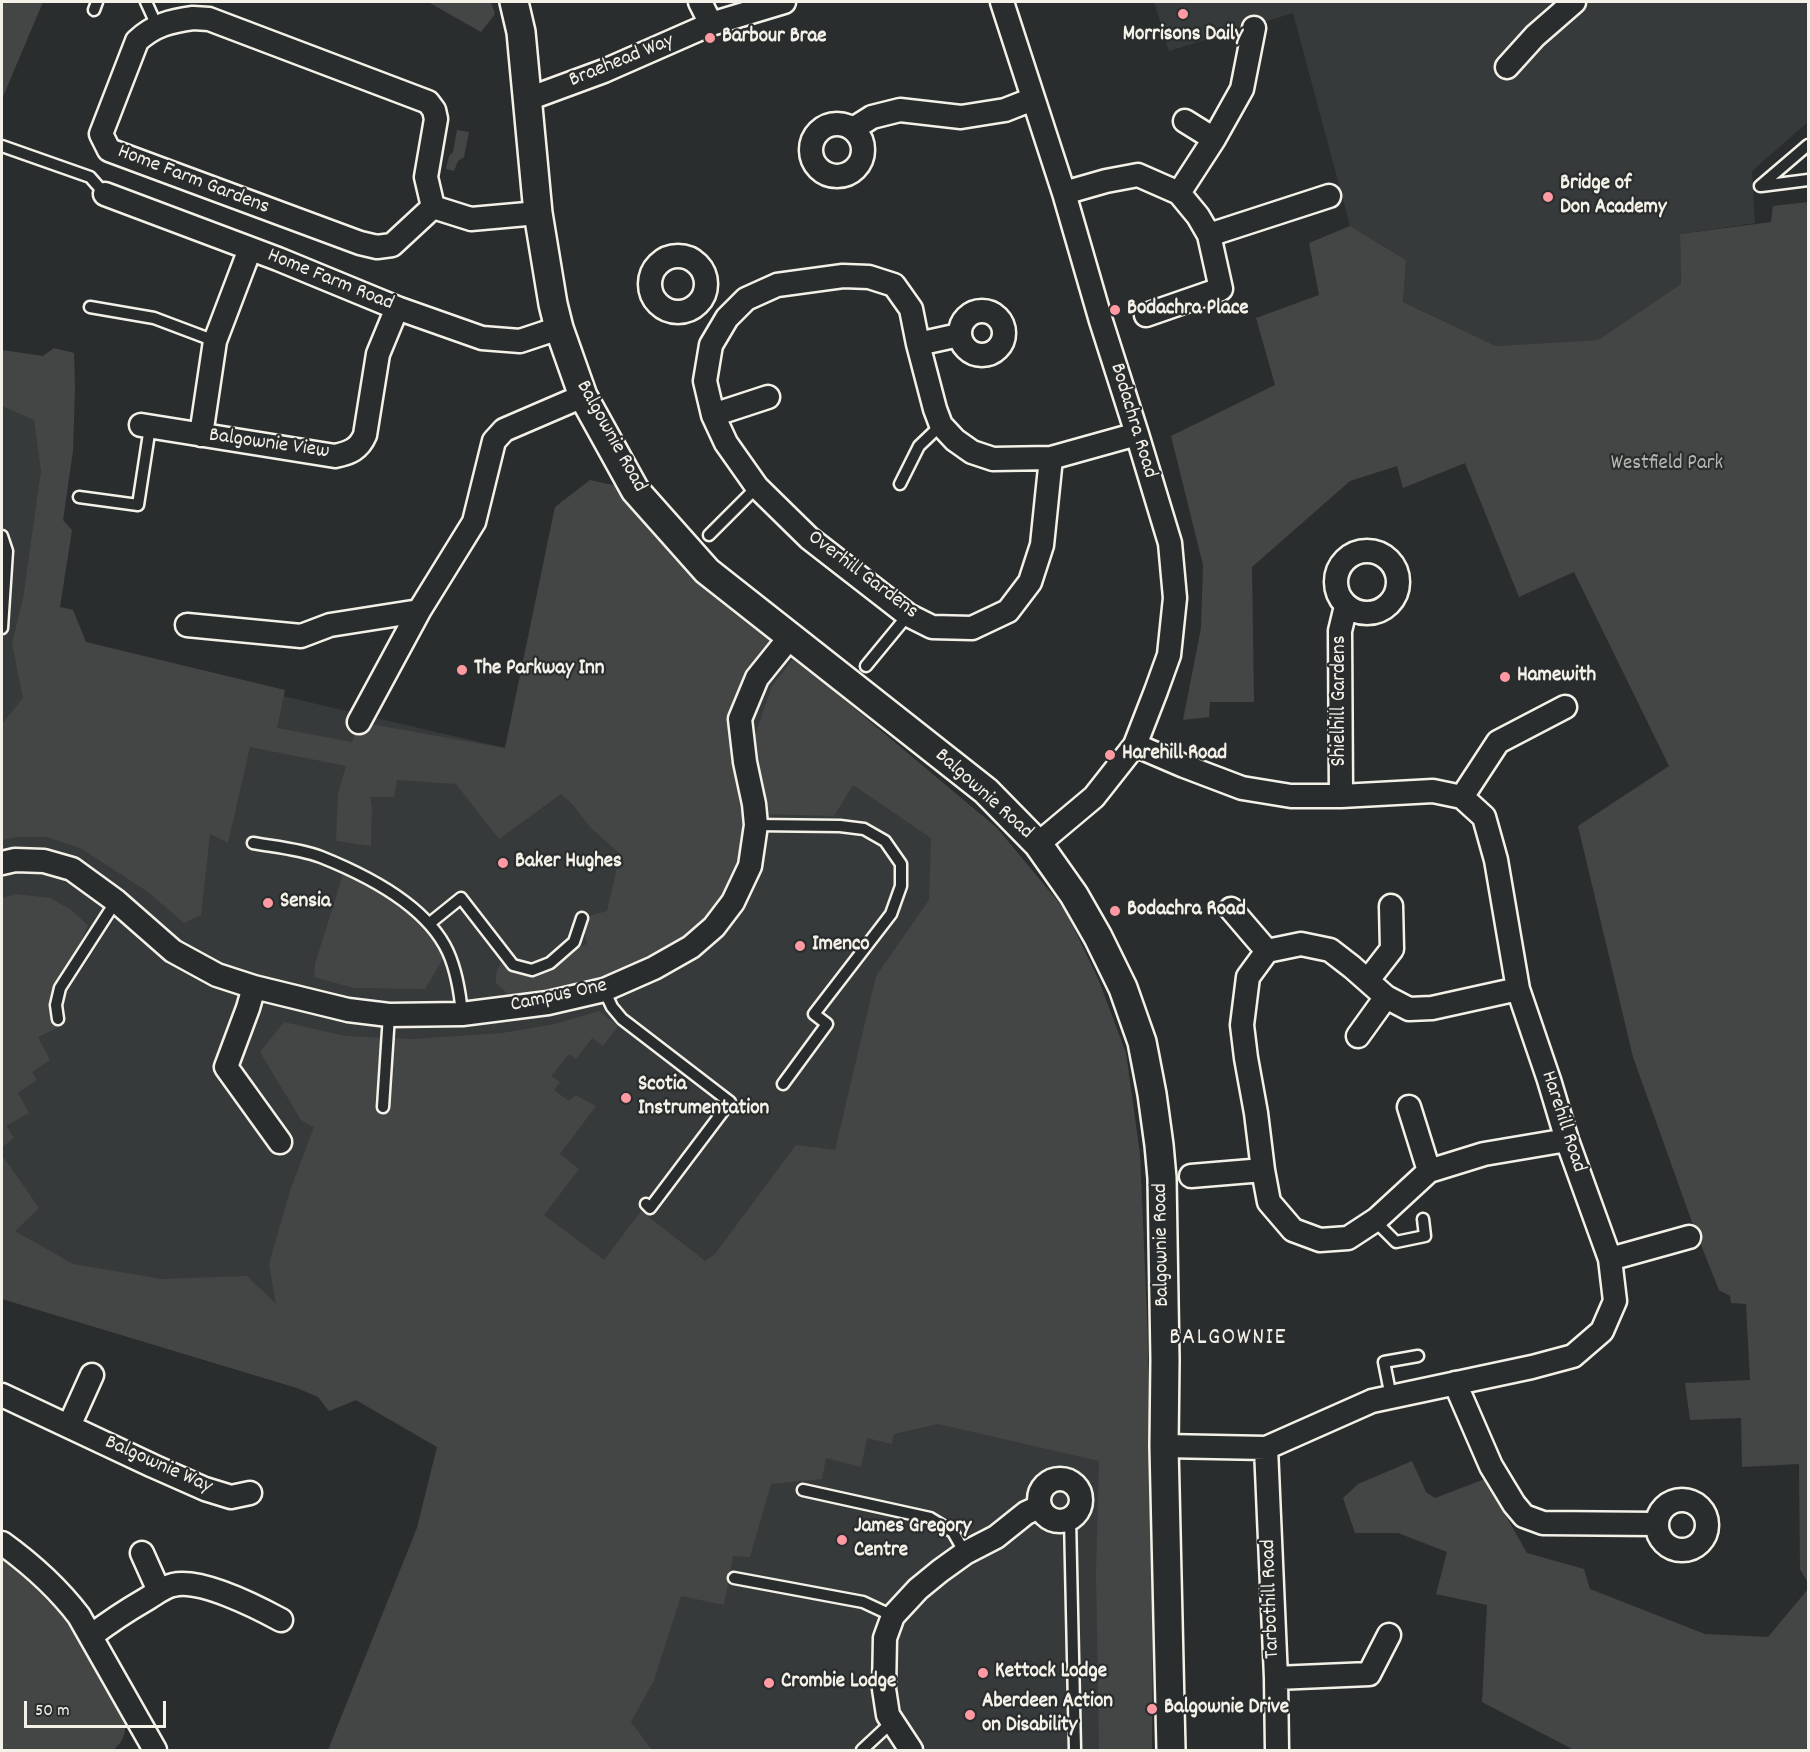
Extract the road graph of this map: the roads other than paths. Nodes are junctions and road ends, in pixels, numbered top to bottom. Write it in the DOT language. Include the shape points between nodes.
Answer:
graph roads {
  1 [pos="146,2"];
  2 [pos="514,2"];
  3 [pos="700,2"];
  4 [pos="784,2"];
  5 [pos="1002,2"];
  6 [pos="1574,2"];
  7 [pos="711,24"];
  8 [pos="157,26"];
  9 [pos="1254,28"];
  10 [pos="1507,67"];
  11 [pos="528,99"];
  12 [pos="1033,99"];
  13 [pos="1185,121"];
  14 [pos="854,129"];
  15 [pos="1214,139"];
  16 [pos="1809,145"];
  17 [pos="2,146"];
  18 [pos="1809,180"];
  19 [pos="1179,192"];
  20 [pos="1064,193"];
  21 [pos="105,194"];
  22 [pos="1329,196"];
  23 [pos="433,207"];
  24 [pos="538,213"];
  25 [pos="1209,235"];
  26 [pos="250,249"];
  27 [pos="700,301"];
  28 [pos="90,307"];
  29 [pos="397,308"];
  30 [pos="1146,315"];
  31 [pos="727,318"];
  32 [pos="559,328"];
  33 [pos="959,335"];
  34 [pos="215,341"];
  35 [pos="918,344"];
  36 [pos="583,396"];
  37 [pos="768,397"];
  38 [pos="713,416"];
  39 [pos="941,425"];
  40 [pos="146,426"];
  41 [pos="1137,434"];
  42 [pos="201,435"];
  43 [pos="1051,458"];
  44 [pos="900,484"];
  45 [pos="757,487"];
  46 [pos="79,497"];
  47 [pos="709,535"];
  48 [pos="2,536"];
  49 [pos="1346,606"];
  50 [pos="419,610"];
  51 [pos="908,615"];
  52 [pos="187,625"];
  53 [pos="2,628"];
  54 [pos="790,637"];
  55 [pos="866,666"];
  56 [pos="1565,707"];
  57 [pos="359,722"];
  58 [pos="1135,745"];
  59 [pos="1341,796"];
  60 [pos="1462,797"];
  61 [pos="756,825"];
  62 [pos="254,843"];
  63 [pos="1038,844"];
  64 [pos="2,863"];
  65 [pos="116,902"];
  66 [pos="1391,906"];
  67 [pos="1231,909"];
  68 [pos="582,918"];
  69 [pos="430,923"];
  70 [pos="1267,951"];
  71 [pos="1368,980"];
  72 [pos="254,987"];
  73 [pos="1518,989"];
  74 [pos="604,990"];
  75 [pos="1386,998"];
  76 [pos="462,1014"];
  77 [pos="389,1015"];
  78 [pos="58,1020"];
  79 [pos="1358,1036"];
  80 [pos="783,1084"];
  81 [pos="383,1107"];
  82 [pos="1409,1107"];
  83 [pos="1567,1140"];
  84 [pos="280,1142"];
  85 [pos="1263,1170"];
  86 [pos="1430,1171"];
  87 [pos="1191,1176"];
  88 [pos="646,1204"];
  89 [pos="1423,1219"];
  90 [pos="1374,1220"];
  91 [pos="1689,1237"];
  92 [pos="1610,1259"];
  93 [pos="1418,1356"];
  94 [pos="92,1375"];
  95 [pos="1455,1383"];
  96 [pos="2,1395"];
  97 [pos="1391,1397"];
  98 [pos="69,1426"];
  99 [pos="1164,1446"];
  100 [pos="1266,1448"];
  101 [pos="803,1490"];
  102 [pos="250,1493"];
  103 [pos="1040,1507"];
  104 [pos="1071,1518"];
  105 [pos="1656,1524"];
  106 [pos="2,1542"];
  107 [pos="142,1553"];
  108 [pos="965,1553"];
  109 [pos="734,1578"];
  110 [pos="159,1591"];
  111 [pos="893,1616"];
  112 [pos="281,1620"];
  113 [pos="1389,1635"];
  114 [pos="91,1636"];
  115 [pos="1276,1678"];
  116 [pos="892,1722"];
  117 [pos="148,1749"];
  118 [pos="862,1750"];
  119 [pos="911,1750"];
  120 [pos="1075,1750"];
  121 [pos="1171,1750"];
  122 [pos="1277,1750"];
  1 -- 8 [label="lane"];
  2 -- 11 [label="street, Balgownie Road"];
  3 -- 7 [label="street"];
  4 -- 7 [label="street, Braehead Way"];
  5 -- 12 [label="street, Bodachra Road"];
  6 -- 10 [label="street"];
  7 -- 11 [label="street, Braehead Way"];
  8 -- 23 [label="street, Home Farm Gardens" via="193,18 209,20 428,102 436,119 426,177"];
  8 -- 23 [label="street, Home Farm Gardens" via="137,41 129,61 101,134 109,150 377,247 392,245"];
  9 -- 15 [label="street" via="1242,89"];
  11 -- 24 [label="street, Balgownie Road"];
  12 -- 14 [label="street" via="1005,110 961,117 900,110 872,117"];
  12 -- 20 [label="street, Bodachra Road"];
  13 -- 15 [label="street"];
  15 -- 19 [label="street"];
  16 -- 18 [label="lane" via="1760,186"];
  17 -- 21 [label="lane" via="90,177"];
  19 -- 20 [label="street" via="1138,175"];
  19 -- 25 [label="street"];
  20 -- 41 [label="street, Bodachra Road"];
  21 -- 26 [label="street, Home Farm Road"];
  22 -- 25 [label="street"];
  23 -- 24 [label="street" via="471,219"];
  24 -- 32 [label="street, Balgownie Road"];
  25 -- 30 [label="street" via="1221,289"];
  26 -- 29 [label="street, Home Farm Road"];
  26 -- 34 [label="street"];
  27 -- 31 [label="street"];
  28 -- 34 [label="lane" via="154,318"];
  29 -- 32 [label="street, Home Farm Road" via="482,338 520,341"];
  29 -- 42 [label="street, Balgownie View" via="378,354 365,435 355,450 335,456"];
  31 -- 35 [label="street, Overhill Gardens" via="746,299 777,285 834,277 869,277 894,285 911,309"];
  31 -- 38 [label="street, Overhill Gardens" via="711,345 705,381"];
  32 -- 36 [label="street, Balgownie Road"];
  33 -- 35 [label="street"];
  34 -- 42 [label="street"];
  35 -- 39 [label="street, Overhill Gardens"];
  36 -- 50 [label="street" via="504,430 494,441 474,522"];
  36 -- 54 [label="street, Balgownie Road" via="635,490 707,571"];
  37 -- 38 [label="street"];
  38 -- 45 [label="street, Overhill Gardens" via="726,443"];
  39 -- 43 [label="street, Overhill Gardens" via="972,452 993,459"];
  39 -- 44 [label="lane" via="919,446"];
  40 -- 42 [label="street, Balgownie View"];
  40 -- 46 [label="lane" via="138,505"];
  41 -- 43 [label="street, Overhill Gardens"];
  41 -- 58 [label="street, Bodachra Road" via="1170,543 1175,598 1168,655"];
  43 -- 51 [label="street, Overhill Gardens" via="1042,545 1030,582 1008,611 972,628 932,627"];
  45 -- 47 [label="lane"];
  45 -- 51 [label="street, Overhill Gardens" via="809,537"];
  48 -- 53 [label="lane" via="7,551"];
  49 -- 59 [label="street, Shielhill Gardens" via="1340,631"];
  50 -- 52 [label="street" via="330,625 301,636"];
  50 -- 57 [label="street"];
  51 -- 55 [label="lane"];
  54 -- 61 [label="street, Campus One" via="756,678 740,719"];
  54 -- 63 [label="street, Balgownie Road" via="986,791"];
  56 -- 60 [label="street" via="1498,742"];
  58 -- 59 [label="street" via="1242,789 1291,796"];
  58 -- 63 [label="street, Bodachra Road" via="1094,797"];
  59 -- 60 [label="street" via="1433,791"];
  60 -- 73 [label="street, Harehill Road" via="1484,817 1496,860"];
  61 -- 74 [label="street, Campus One" via="750,866 734,902 714,927 691,947"];
  61 -- 80 [label="lane" via="864,829 885,841 901,864 901,886 891,914 814,1014 827,1024"];
  62 -- 69 [label="lane" via="320,856 376,882"];
  63 -- 99 [label="street, Balgownie Road" via="1098,937 1123,988 1142,1042 1162,1178"];
  64 -- 65 [label="street, Campus One" via="44,861 72,869"];
  65 -- 72 [label="street, Campus One" via="173,951 217,975"];
  65 -- 78 [label="lane" via="60,988"];
  66 -- 71 [label="street" via="1392,949"];
  67 -- 70 [label="street"];
  68 -- 69 [label="lane" via="574,942 550,963 532,970 513,965 461,898"];
  69 -- 76 [label="lane" via="448,950 458,979"];
  70 -- 71 [label="street" via="1300,944 1330,950"];
  70 -- 85 [label="street" via="1248,977 1242,1025"];
  71 -- 75 [label="street"];
  72 -- 77 [label="street, Campus One" via="348,1010"];
  72 -- 84 [label="street" via="226,1067"];
  73 -- 75 [label="street" via="1432,1008 1409,1009"];
  73 -- 83 [label="street, Harehill Road"];
  74 -- 76 [label="street, Campus One" via="548,1004"];
  74 -- 88 [label="lane" via="622,1020 730,1102 650,1208"];
  75 -- 79 [label="street"];
  76 -- 77 [label="street, Campus One"];
  77 -- 81 [label="lane"];
  82 -- 86 [label="street"];
  83 -- 86 [label="street" via="1484,1154"];
  83 -- 92 [label="street, Harehill Road"];
  85 -- 87 [label="street"];
  85 -- 90 [label="street" via="1269,1202 1293,1230 1320,1240 1348,1238"];
  86 -- 90 [label="street"];
  89 -- 90 [label="lane" via="1425,1236 1396,1242"];
  91 -- 92 [label="street"];
  92 -- 95 [label="street, Harehill Road" via="1614,1301 1602,1331 1573,1356"];
  93 -- 97 [label="lane" via="1384,1362"];
  94 -- 98 [label="street"];
  95 -- 97 [label="street, Harehill Road"];
  95 -- 105 [label="street" via="1491,1466 1524,1516 1543,1523"];
  96 -- 98 [label="street, Balgownie Way"];
  97 -- 100 [label="street, Harehill Road" via="1372,1401"];
  98 -- 102 [label="street, Balgownie Way" via="205,1489 231,1497"];
  99 -- 100 [label="street, Harehill Road"];
  99 -- 121 [label="street, Balgownie Road"];
  100 -- 115 [label="street, Tarbothill Road"];
  101 -- 108 [label="lane" via="930,1518 952,1532"];
  103 -- 104 [label="street" via="1049,1518"];
  103 -- 104 [label="street" via="1042,1488 1052,1480 1065,1479 1081,1497 1079,1509"];
  103 -- 108 [label="street"];
  104 -- 120 [label="lane"];
  106 -- 114 [label="street" via="66,1598"];
  107 -- 110 [label="street"];
  108 -- 111 [label="street" via="918,1589"];
  109 -- 111 [label="lane" via="862,1602"];
  110 -- 112 [label="street" via="171,1585 193,1584 237,1598"];
  110 -- 114 [label="street"];
  111 -- 116 [label="street" via="885,1638 883,1664 886,1706"];
  113 -- 115 [label="street" via="1369,1674"];
  114 -- 117 [label="street"];
  115 -- 122 [label="street, Tarbothill Road"];
  116 -- 118 [label="lane"];
  116 -- 119 [label="street"];
}
